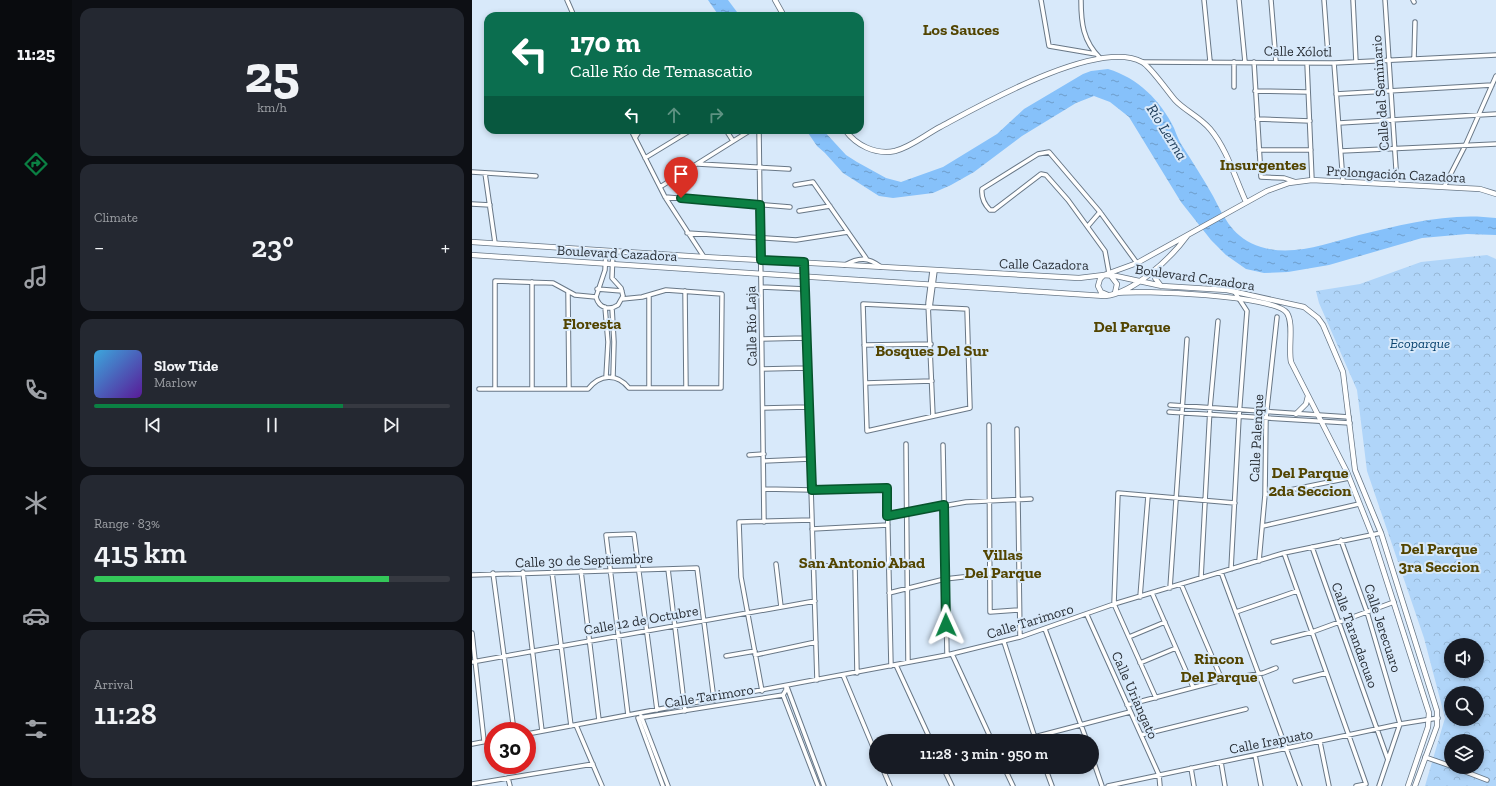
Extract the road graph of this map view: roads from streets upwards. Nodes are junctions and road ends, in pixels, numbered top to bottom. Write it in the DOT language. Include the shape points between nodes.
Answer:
graph roads {
  1 [pos="567,0"];
  2 [pos="775,0"];
  3 [pos="1041,0"];
  4 [pos="1081,0"];
  5 [pos="1204,0"];
  6 [pos="1239,0"];
  7 [pos="1271,0"];
  8 [pos="1324,0"];
  9 [pos="1353,0"];
  10 [pos="1385,0"];
  11 [pos="572,12"];
  12 [pos="782,12"];
  13 [pos="1415,22"];
  14 [pos="1496,54"];
  15 [pos="1328,55"];
  16 [pos="1098,56"];
  17 [pos="1414,59"];
  18 [pos="1389,60"];
  19 [pos="1210,61"];
  20 [pos="1143,62"];
  21 [pos="1234,62"];
  22 [pos="1245,62"];
  23 [pos="1254,62"];
  24 [pos="1276,62"];
  25 [pos="1356,62"];
  26 [pos="1307,63"];
  27 [pos="1334,63"];
  28 [pos="1496,76"];
  29 [pos="1492,85"];
  30 [pos="1234,87"];
  31 [pos="1255,90"];
  32 [pos="1391,91"];
  33 [pos="1308,92"];
  34 [pos="1336,94"];
  35 [pos="1496,114"];
  36 [pos="1480,116"];
  37 [pos="1257,119"];
  38 [pos="1393,120"];
  39 [pos="1310,121"];
  40 [pos="1339,123"];
  41 [pos="633,134"];
  42 [pos="638,134"];
  43 [pos="684,134"];
  44 [pos="728,134"];
  45 [pos="744,134"];
  46 [pos="759,134"];
  47 [pos="848,134"];
  48 [pos="635,138"];
  49 [pos="732,141"];
  50 [pos="1496,144"];
  51 [pos="1466,146"];
  52 [pos="1395,149"];
  53 [pos="1259,150"];
  54 [pos="1311,150"];
  55 [pos="1341,151"];
  56 [pos="645,158"];
  57 [pos="696,164"];
  58 [pos="760,168"];
  59 [pos="790,169"];
  60 [pos="472,172"];
  61 [pos="485,173"];
  62 [pos="536,176"];
  63 [pos="1312,180"];
  64 [pos="1298,182"];
  65 [pos="1343,182"];
  66 [pos="1397,184"];
  67 [pos="795,185"];
  68 [pos="660,187"];
  69 [pos="1444,187"];
  70 [pos="1496,194"];
  71 [pos="666,197"];
  72 [pos="1246,202"];
  73 [pos="472,204"];
  74 [pos="490,205"];
  75 [pos="760,205"];
  76 [pos="830,206"];
  77 [pos="790,207"];
  78 [pos="799,211"];
  79 [pos="1100,212"];
  80 [pos="1088,226"];
  81 [pos="848,232"];
  82 [pos="687,233"];
  83 [pos="1188,235"];
  84 [pos="761,238"];
  85 [pos="472,242"];
  86 [pos="495,243"];
  87 [pos="606,251"];
  88 [pos="613,251"];
  89 [pos="472,255"];
  90 [pos="704,257"];
  91 [pos="866,258"];
  92 [pos="761,260"];
  93 [pos="804,262"];
  94 [pos="605,263"];
  95 [pos="1137,263"];
  96 [pos="612,264"];
  97 [pos="845,265"];
  98 [pos="882,267"];
  99 [pos="1157,268"];
  100 [pos="933,271"];
  101 [pos="761,272"];
  102 [pos="1110,274"];
  103 [pos="1104,275"];
  104 [pos="804,276"];
  105 [pos="1139,281"];
  106 [pos="532,282"];
  107 [pos="931,286"];
  108 [pos="1162,286"];
  109 [pos="761,287"];
  110 [pos="597,289"];
  111 [pos="804,289"];
  112 [pos="622,291"];
  113 [pos="685,291"];
  114 [pos="1234,291"];
  115 [pos="568,292"];
  116 [pos="1116,293"];
  117 [pos="1108,295"];
  118 [pos="649,296"];
  119 [pos="596,297"];
  120 [pos="622,299"];
  121 [pos="1239,299"];
  122 [pos="605,307"];
  123 [pos="612,308"];
  124 [pos="930,308"];
  125 [pos="1277,317"];
  126 [pos="1218,321"];
  127 [pos="806,338"];
  128 [pos="762,339"];
  129 [pos="1187,339"];
  130 [pos="931,344"];
  131 [pos="864,345"];
  132 [pos="807,368"];
  133 [pos="762,369"];
  134 [pos="606,377"];
  135 [pos="613,377"];
  136 [pos="932,381"];
  137 [pos="866,383"];
  138 [pos="649,388"];
  139 [pos="686,388"];
  140 [pos="479,389"];
  141 [pos="495,389"];
  142 [pos="532,389"];
  143 [pos="569,389"];
  144 [pos="1308,396"];
  145 [pos="1170,405"];
  146 [pos="1182,406"];
  147 [pos="808,407"];
  148 [pos="763,408"];
  149 [pos="1210,408"];
  150 [pos="1240,410"];
  151 [pos="1169,412"];
  152 [pos="1267,412"];
  153 [pos="1182,413"];
  154 [pos="1296,414"];
  155 [pos="1210,415"];
  156 [pos="1317,415"];
  157 [pos="933,416"];
  158 [pos="1239,417"];
  159 [pos="1349,417"];
  160 [pos="1266,418"];
  161 [pos="1321,422"];
  162 [pos="1350,423"];
  163 [pos="988,425"];
  164 [pos="1017,429"];
  165 [pos="906,444"];
  166 [pos="943,445"];
  167 [pos="764,454"];
  168 [pos="749,455"];
  169 [pos="810,459"];
  170 [pos="764,461"];
  171 [pos="1349,478"];
  172 [pos="764,489"];
  173 [pos="812,490"];
  174 [pos="1265,495"];
  175 [pos="1148,496"];
  176 [pos="1176,498"];
  177 [pos="1018,499"];
  178 [pos="1031,499"];
  179 [pos="988,500"];
  180 [pos="1205,501"];
  181 [pos="1234,503"];
  182 [pos="1359,504"];
  183 [pos="944,505"];
  184 [pos="907,511"];
  185 [pos="887,516"];
  186 [pos="812,520"];
  187 [pos="764,522"];
  188 [pos="888,526"];
  189 [pos="1262,526"];
  190 [pos="812,529"];
  191 [pos="1381,533"];
  192 [pos="1372,535"];
  193 [pos="1341,540"];
  194 [pos="1312,547"];
  195 [pos="1284,553"];
  196 [pos="1259,561"];
  197 [pos="776,564"];
  198 [pos="855,565"];
  199 [pos="889,565"];
  200 [pos="814,566"];
  201 [pos="639,569"];
  202 [pos="668,569"];
  203 [pos="1231,569"];
  204 [pos="610,570"];
  205 [pos="581,571"];
  206 [pos="523,572"];
  207 [pos="552,572"];
  208 [pos="1221,572"];
  209 [pos="493,573"];
  210 [pos="989,574"];
  211 [pos="472,575"];
  212 [pos="1201,578"];
  213 [pos="945,579"];
  214 [pos="1181,584"];
  215 [pos="908,588"];
  216 [pos="1170,588"];
  217 [pos="1297,590"];
  218 [pos="889,593"];
  219 [pos="1152,593"];
  220 [pos="1140,597"];
  221 [pos="815,601"];
  222 [pos="1394,602"];
  223 [pos="1114,604"];
  224 [pos="781,607"];
  225 [pos="1019,610"];
  226 [pos="1236,612"];
  227 [pos="1367,612"];
  228 [pos="748,613"];
  229 [pos="1086,615"];
  230 [pos="704,620"];
  231 [pos="1340,621"];
  232 [pos="1165,622"];
  233 [pos="675,625"];
  234 [pos="1045,629"];
  235 [pos="647,630"];
  236 [pos="1312,632"];
  237 [pos="472,633"];
  238 [pos="618,635"];
  239 [pos="1020,637"];
  240 [pos="1128,637"];
  241 [pos="590,640"];
  242 [pos="816,642"];
  243 [pos="1004,642"];
  244 [pos="1273,642"];
  245 [pos="561,646"];
  246 [pos="1176,648"];
  247 [pos="532,651"];
  248 [pos="755,653"];
  249 [pos="952,654"];
  250 [pos="504,656"];
  251 [pos="726,656"];
  252 [pos="946,656"];
  253 [pos="474,661"];
  254 [pos="908,662"];
  255 [pos="1140,663"];
  256 [pos="896,665"];
  257 [pos="891,666"];
  258 [pos="1276,668"];
  259 [pos="857,673"];
  260 [pos="1326,673"];
  261 [pos="1260,674"];
  262 [pos="842,676"];
  263 [pos="817,680"];
  264 [pos="1222,680"];
  265 [pos="1295,681"];
  266 [pos="786,686"];
  267 [pos="1193,687"];
  268 [pos="762,691"];
  269 [pos="783,695"];
  270 [pos="1156,698"];
  271 [pos="714,700"];
  272 [pos="684,704"];
  273 [pos="1127,705"];
  274 [pos="1246,709"];
  275 [pos="657,710"];
  276 [pos="685,711"];
  277 [pos="1130,712"];
  278 [pos="639,713"];
  279 [pos="628,715"];
  280 [pos="640,718"];
  281 [pos="1438,718"];
  282 [pos="600,720"];
  283 [pos="1430,720"];
  284 [pos="513,722"];
  285 [pos="1400,724"];
  286 [pos="576,725"];
  287 [pos="1081,725"];
  288 [pos="571,726"];
  289 [pos="1377,730"];
  290 [pos="542,731"];
  291 [pos="536,732"];
  292 [pos="927,734"];
  293 [pos="989,734"];
  294 [pos="1033,734"];
  295 [pos="1051,734"];
  296 [pos="1084,734"];
  297 [pos="1141,735"];
  298 [pos="1349,736"];
  299 [pos="869,738"];
  300 [pos="484,741"];
  301 [pos="1320,742"];
  302 [pos="472,744"];
  303 [pos="1288,749"];
  304 [pos="1255,755"];
  305 [pos="1426,756"];
  306 [pos="1388,760"];
  307 [pos="1221,762"];
  308 [pos="593,764"];
  309 [pos="1444,764"];
  310 [pos="1191,768"];
  311 [pos="885,774"];
  312 [pos="946,774"];
  313 [pos="1007,774"];
  314 [pos="1048,774"];
  315 [pos="1098,774"];
  316 [pos="1471,774"];
  317 [pos="1158,775"];
  318 [pos="508,778"];
  319 [pos="1487,780"];
  320 [pos="472,784"];
  321 [pos="1366,784"];
  322 [pos="510,786"];
  323 [pos="602,786"];
  324 [pos="663,786"];
  325 [pos="668,786"];
  326 [pos="818,786"];
  327 [pos="824,786"];
  328 [pos="890,786"];
  329 [pos="952,786"];
  330 [pos="1013,786"];
  331 [pos="1052,786"];
  332 [pos="1102,786"];
  333 [pos="1108,786"];
  334 [pos="1160,786"];
  335 [pos="1194,786"];
  336 [pos="1225,786"];
  337 [pos="1261,786"];
  338 [pos="1300,786"];
  339 [pos="1329,786"];
  340 [pos="1356,786"];
  341 [pos="1370,786"];
  342 [pos="1379,786"];
  343 [pos="1408,786"];
  344 [pos="1415,786"];
  1 -- 11 [label="street"];
  2 -- 12 [label="street"];
  3 -- 16 [label="street" via="1049,46"];
  4 -- 16 [label="street" via="1084,34"];
  5 -- 19 [label="street"];
  6 -- 22 [label="street"];
  7 -- 24 [label="street"];
  8 -- 15 [label="street"];
  9 -- 25 [label="street"];
  10 -- 18 [label="street, Calle del Seminario"];
  13 -- 17 [label="street"];
  14 -- 17 [label="street, Calle Xólotl"];
  16 -- 20 [label="street, Calle Xólotl" via="1122,56"];
  16 -- 47 [label="street, Calle Xólotl" via="1019,87 894,151 878,151 863,147"];
  17 -- 18 [label="street, Calle Xólotl"];
  18 -- 25 [label="street, Calle Xólotl"];
  18 -- 32 [label="street, Calle del Seminario"];
  19 -- 20 [label="street, Calle Xólotl"];
  19 -- 21 [label="street, Calle Xólotl"];
  20 -- 72 [label="street" via="1178,104 1200,119 1217,139"];
  21 -- 22 [label="street, Calle Xólotl"];
  21 -- 30 [label="street"];
  22 -- 23 [label="street, Calle Xólotl"];
  23 -- 24 [label="street, Calle Xólotl"];
  23 -- 31 [label="street"];
  24 -- 26 [label="street, Calle Xólotl"];
  25 -- 27 [label="street, Calle Xólotl"];
  26 -- 27 [label="street, Calle Xólotl"];
  26 -- 33 [label="street"];
  27 -- 34 [label="street"];
  28 -- 29 [label="street"];
  29 -- 32 [label="street"];
  29 -- 36 [label="street"];
  31 -- 33 [label="street"];
  31 -- 37 [label="street"];
  32 -- 34 [label="street"];
  32 -- 38 [label="street, Calle del Seminario"];
  33 -- 39 [label="street"];
  34 -- 40 [label="street"];
  35 -- 36 [label="street"];
  36 -- 38 [label="street"];
  36 -- 51 [label="street"];
  37 -- 39 [label="street"];
  37 -- 53 [label="street"];
  38 -- 40 [label="street"];
  38 -- 52 [label="street, Calle del Seminario"];
  39 -- 54 [label="street"];
  40 -- 55 [label="street"];
  41 -- 48 [label="street"];
  42 -- 48 [label="street"];
  43 -- 56 [label="street"];
  44 -- 49 [label="street"];
  45 -- 49 [label="street"];
  46 -- 58 [label="street, Calle Río Laja"];
  48 -- 56 [label="street"];
  49 -- 57 [label="street"];
  50 -- 51 [label="street"];
  51 -- 52 [label="street"];
  51 -- 69 [label="street"];
  52 -- 55 [label="street"];
  52 -- 66 [label="street, Calle del Seminario"];
  53 -- 54 [label="street"];
  53 -- 64 [label="street" via="1262,177 1284,178"];
  54 -- 63 [label="street"];
  55 -- 65 [label="street"];
  56 -- 68 [label="street"];
  57 -- 58 [label="street"];
  57 -- 68 [label="street"];
  58 -- 59 [label="street"];
  58 -- 75 [label="street, Calle Río Laja"];
  60 -- 61 [label="street"];
  61 -- 62 [label="street"];
  61 -- 74 [label="street"];
  63 -- 64 [label="street, Prolongación Cazadora"];
  63 -- 65 [label="street, Prolongación Cazadora"];
  64 -- 72 [label="street, Prolongación Cazadora" via="1267,190"];
  65 -- 66 [label="street, Prolongación Cazadora"];
  66 -- 69 [label="street, Prolongación Cazadora"];
  67 -- 76 [label="street" via="813,182"];
  68 -- 71 [label="street"];
  69 -- 70 [label="street, Prolongación Cazadora" via="1480,189"];
  71 -- 75 [label="street"];
  71 -- 82 [label="street"];
  72 -- 83 [label="street, Prolongación Cazadora"];
  73 -- 74 [label="street"];
  74 -- 86 [label="street"];
  75 -- 77 [label="street"];
  75 -- 84 [label="street, Calle Río Laja"];
  76 -- 78 [label="street"];
  76 -- 81 [label="street"];
  79 -- 80 [label="street"];
  79 -- 80 [label="street" via="1049,152 1038,154 982,190 984,204 990,210 994,210 1041,174 1046,174"];
  79 -- 95 [label="street"];
  80 -- 102 [label="street" via="1105,251"];
  81 -- 84 [label="street" via="796,240"];
  81 -- 91 [label="street"];
  82 -- 84 [label="street"];
  82 -- 90 [label="street"];
  83 -- 95 [label="street, Calle Cazadora"];
  83 -- 99 [label="street, Calle Cazadora"];
  84 -- 92 [label="street, Calle Río Laja"];
  85 -- 86 [label="street, Boulevard Cazadora"];
  86 -- 87 [label="street, Boulevard Cazadora"];
  87 -- 88 [label="street, Boulevard Cazadora"];
  87 -- 94 [label="street"];
  88 -- 90 [label="street, Boulevard Cazadora"];
  88 -- 96 [label="street"];
  89 -- 94 [label="street, Boulevard Cazadora"];
  90 -- 92 [label="street, Calle Cazadora"];
  91 -- 97 [label="street" via="854,259"];
  91 -- 98 [label="street"];
  92 -- 93 [label="street, Calle Cazadora"];
  92 -- 101 [label="street, Calle Río Laja"];
  93 -- 97 [label="street, Calle Cazadora"];
  93 -- 104 [label="street"];
  94 -- 96 [label="street, Boulevard Cazadora"];
  94 -- 110 [label="street" via="603,277"];
  95 -- 102 [label="street, Calle Cazadora"];
  96 -- 101 [label="street, Boulevard Cazadora"];
  96 -- 112 [label="street" via="614,281"];
  97 -- 98 [label="street, Calle Cazadora"];
  98 -- 100 [label="street, Calle Cazadora"];
  99 -- 105 [label="street, Calle Cazadora"];
  99 -- 108 [label="street" via="1155,278"];
  100 -- 103 [label="street, Calle Cazadora" via="1067,278"];
  100 -- 107 [label="street"];
  101 -- 104 [label="street, Calle Cazadora"];
  101 -- 109 [label="street, Calle Río Laja"];
  102 -- 103 [label="street, Calle Cazadora"];
  102 -- 105 [label="street, Boulevard Cazadora"];
  102 -- 116 [label="street" via="1116,281"];
  103 -- 117 [label="street" via="1098,286 1101,292"];
  104 -- 107 [label="street, Calle Cazadora"];
  104 -- 111 [label="street"];
  105 -- 108 [label="street, Boulevard Cazadora"];
  105 -- 116 [label="street, Calle Cazadora"];
  106 -- 115 [label="street" via="552,283"];
  106 -- 141 [label="street" via="495,281"];
  106 -- 142 [label="street"];
  107 -- 117 [label="street, Calle Cazadora"];
  107 -- 124 [label="street"];
  108 -- 114 [label="street, Boulevard Cazadora"];
  109 -- 111 [label="street"];
  109 -- 128 [label="street, Calle Río Laja"];
  110 -- 112 [label="street"];
  110 -- 119 [label="street"];
  111 -- 127 [label="street"];
  112 -- 120 [label="street"];
  113 -- 118 [label="street" via="666,290"];
  113 -- 139 [label="street"];
  113 -- 139 [label="street" via="722,294 721,388"];
  114 -- 121 [label="street"];
  114 -- 159 [label="street, Boulevard Cazadora" via="1304,307 1312,312 1323,325 1343,372"];
  115 -- 119 [label="street"];
  115 -- 143 [label="street"];
  116 -- 117 [label="street, Calle Cazadora"];
  116 -- 121 [label="street, Boulevard Cazadora"];
  118 -- 120 [label="street"];
  118 -- 138 [label="street"];
  119 -- 122 [label="street"];
  120 -- 123 [label="street"];
  121 -- 144 [label="street, Boulevard Cazadora" via="1281,308 1289,318 1291,362"];
  121 -- 150 [label="street" via="1248,311"];
  122 -- 123 [label="street"];
  122 -- 134 [label="street" via="608,342"];
  123 -- 135 [label="street"];
  124 -- 130 [label="street"];
  124 -- 131 [label="street" via="863,304"];
  124 -- 157 [label="street" via="967,309 970,408"];
  125 -- 152 [label="street, Calle Palenque"];
  126 -- 149 [label="street"];
  127 -- 128 [label="street"];
  127 -- 132 [label="street"];
  128 -- 133 [label="street, Calle Río Laja"];
  129 -- 146 [label="street"];
  130 -- 131 [label="street"];
  130 -- 136 [label="street"];
  131 -- 137 [label="street"];
  132 -- 133 [label="street"];
  132 -- 147 [label="street"];
  133 -- 148 [label="street, Calle Río Laja"];
  134 -- 135 [label="street"];
  134 -- 143 [label="street" via="599,379 588,389"];
  135 -- 138 [label="street" via="620,379 629,388"];
  136 -- 137 [label="street"];
  136 -- 157 [label="street"];
  137 -- 157 [label="street" via="867,432"];
  138 -- 139 [label="street"];
  140 -- 141 [label="street"];
  141 -- 142 [label="street"];
  142 -- 143 [label="street"];
  144 -- 154 [label="street" via="1306,404"];
  144 -- 156 [label="street"];
  145 -- 146 [label="street"];
  146 -- 149 [label="street"];
  146 -- 153 [label="street"];
  147 -- 148 [label="street"];
  147 -- 169 [label="street"];
  148 -- 167 [label="street, Calle Río Laja"];
  149 -- 150 [label="street"];
  149 -- 155 [label="street"];
  150 -- 152 [label="street"];
  150 -- 158 [label="street"];
  151 -- 153 [label="street"];
  152 -- 154 [label="street"];
  152 -- 160 [label="street, Calle Palenque"];
  153 -- 155 [label="street"];
  153 -- 176 [label="street"];
  154 -- 156 [label="street"];
  155 -- 158 [label="street"];
  155 -- 180 [label="street"];
  156 -- 159 [label="street"];
  156 -- 161 [label="street"];
  158 -- 160 [label="street"];
  158 -- 181 [label="street"];
  159 -- 162 [label="street, Boulevard Cazadora"];
  160 -- 161 [label="street"];
  160 -- 174 [label="street, Calle Palenque"];
  161 -- 162 [label="street"];
  161 -- 171 [label="street"];
  162 -- 191 [label="street, Boulevard Cazadora" via="1355,470"];
  163 -- 179 [label="street"];
  164 -- 177 [label="street"];
  165 -- 184 [label="street"];
  166 -- 183 [label="street"];
  167 -- 168 [label="street"];
  167 -- 170 [label="street, Calle Río Laja"];
  169 -- 170 [label="street"];
  169 -- 173 [label="street"];
  170 -- 172 [label="street, Calle Río Laja"];
  171 -- 174 [label="street"];
  171 -- 182 [label="street"];
  172 -- 173 [label="street"];
  172 -- 187 [label="street, Calle Río Laja"];
  173 -- 185 [label="street" via="887,488"];
  173 -- 186 [label="street"];
  174 -- 189 [label="street, Calle Palenque"];
  175 -- 176 [label="street"];
  175 -- 220 [label="street"];
  175 -- 223 [label="street" via="1118,493"];
  176 -- 180 [label="street"];
  176 -- 216 [label="street"];
  177 -- 178 [label="street"];
  177 -- 179 [label="street"];
  177 -- 225 [label="street"];
  179 -- 183 [label="street"];
  179 -- 210 [label="street"];
  180 -- 181 [label="street"];
  180 -- 212 [label="street"];
  181 -- 203 [label="street"];
  182 -- 189 [label="street"];
  182 -- 192 [label="street"];
  183 -- 184 [label="street"];
  183 -- 213 [label="street"];
  184 -- 185 [label="street"];
  184 -- 215 [label="street"];
  185 -- 188 [label="street"];
  186 -- 187 [label="street"];
  186 -- 190 [label="street"];
  187 -- 228 [label="street" via="739,522 741,571"];
  188 -- 190 [label="street"];
  188 -- 199 [label="street"];
  189 -- 196 [label="street, Calle Palenque"];
  190 -- 200 [label="street"];
  191 -- 192 [label="street, Calle Tarimoro"];
  191 -- 281 [label="street, Boulevard Cazadora"];
  192 -- 193 [label="street, Calle Tarimoro"];
  192 -- 222 [label="street"];
  193 -- 194 [label="street, Calle Tarimoro"];
  193 -- 227 [label="street, Calle Jerecuaro"];
  194 -- 195 [label="street, Calle Tarimoro"];
  194 -- 231 [label="street, Calle Tarandacuao"];
  195 -- 196 [label="street, Calle Tarimoro"];
  195 -- 217 [label="street"];
  196 -- 203 [label="street, Calle Tarimoro"];
  197 -- 224 [label="street"];
  198 -- 199 [label="street"];
  198 -- 200 [label="street"];
  198 -- 259 [label="street"];
  199 -- 218 [label="street"];
  200 -- 221 [label="street"];
  201 -- 202 [label="street, Calle 30 de Septiembre"];
  201 -- 204 [label="street, Calle 30 de Septiembre"];
  201 -- 204 [label="street" via="634,534 606,535"];
  201 -- 235 [label="street"];
  202 -- 230 [label="street, Calle 30 de Septiembre" via="697,568"];
  202 -- 233 [label="street"];
  203 -- 208 [label="street, Calle Tarimoro"];
  204 -- 205 [label="street, Calle 30 de Septiembre"];
  204 -- 238 [label="street"];
  205 -- 207 [label="street, Calle 30 de Septiembre"];
  205 -- 241 [label="street"];
  206 -- 207 [label="street, Calle 30 de Septiembre"];
  206 -- 209 [label="street, Calle 30 de Septiembre"];
  206 -- 247 [label="street"];
  207 -- 245 [label="street"];
  208 -- 212 [label="street, Calle Tarimoro"];
  208 -- 226 [label="street"];
  209 -- 211 [label="street, Calle 30 de Septiembre"];
  209 -- 250 [label="street"];
  210 -- 213 [label="street"];
  210 -- 225 [label="street" via="990,612"];
  212 -- 214 [label="street, Calle Tarimoro"];
  213 -- 215 [label="street"];
  213 -- 252 [label="street"];
  214 -- 216 [label="street, Calle Tarimoro"];
  214 -- 264 [label="street"];
  215 -- 218 [label="street"];
  215 -- 254 [label="street"];
  216 -- 219 [label="street, Calle Tarimoro"];
  217 -- 226 [label="street"];
  217 -- 236 [label="street"];
  218 -- 257 [label="street"];
  219 -- 220 [label="street, Calle Tarimoro"];
  219 -- 232 [label="street"];
  220 -- 223 [label="street, Calle Tarimoro"];
  221 -- 224 [label="street, Calle 12 de Octubre"];
  221 -- 242 [label="street"];
  222 -- 227 [label="street"];
  222 -- 283 [label="street"];
  223 -- 229 [label="street, Calle Tarimoro"];
  223 -- 240 [label="street"];
  224 -- 228 [label="street, Calle 12 de Octubre"];
  225 -- 239 [label="street"];
  226 -- 261 [label="street"];
  227 -- 231 [label="street"];
  227 -- 285 [label="street, Calle Jerecuaro"];
  228 -- 230 [label="street, Calle 12 de Octubre"];
  228 -- 248 [label="street"];
  229 -- 234 [label="street, Calle Tarimoro"];
  229 -- 273 [label="street, Calle Uriangato"];
  230 -- 233 [label="street, Calle 12 de Octubre"];
  230 -- 271 [label="street"];
  231 -- 236 [label="street"];
  231 -- 289 [label="street, Calle Tarandacuao"];
  232 -- 240 [label="street"];
  232 -- 246 [label="street"];
  233 -- 235 [label="street, Calle 12 de Octubre"];
  233 -- 272 [label="street"];
  234 -- 239 [label="street, Calle Tarimoro"];
  234 -- 287 [label="street"];
  235 -- 238 [label="street, Calle 12 de Octubre"];
  235 -- 275 [label="street"];
  236 -- 244 [label="street"];
  236 -- 260 [label="street"];
  237 -- 253 [label="street"];
  238 -- 241 [label="street, Calle 12 de Octubre"];
  238 -- 279 [label="street"];
  239 -- 243 [label="street, Calle Tarimoro"];
  240 -- 255 [label="street"];
  241 -- 245 [label="street, Calle 12 de Octubre"];
  241 -- 282 [label="street"];
  242 -- 248 [label="street"];
  242 -- 263 [label="street"];
  243 -- 249 [label="street, Calle Tarimoro"];
  243 -- 294 [label="street"];
  245 -- 247 [label="street, Calle 12 de Octubre"];
  245 -- 288 [label="street"];
  246 -- 255 [label="street"];
  246 -- 267 [label="street"];
  247 -- 250 [label="street, Calle 12 de Octubre"];
  247 -- 290 [label="street"];
  248 -- 251 [label="street"];
  248 -- 268 [label="street"];
  249 -- 252 [label="street, Calle Tarimoro"];
  249 -- 293 [label="street"];
  250 -- 253 [label="street, Calle 12 de Octubre"];
  250 -- 284 [label="street"];
  252 -- 254 [label="street, Calle Tarimoro"];
  253 -- 300 [label="street"];
  254 -- 256 [label="street, Calle Tarimoro"];
  255 -- 270 [label="street"];
  256 -- 257 [label="street, Calle Tarimoro"];
  256 -- 292 [label="street"];
  257 -- 259 [label="street, Calle Tarimoro"];
  258 -- 261 [label="street"];
  259 -- 262 [label="street, Calle Tarimoro"];
  260 -- 265 [label="street"];
  260 -- 298 [label="street"];
  261 -- 264 [label="street"];
  261 -- 303 [label="street"];
  262 -- 263 [label="street, Calle Tarimoro"];
  262 -- 299 [label="street"];
  263 -- 266 [label="street, Calle Tarimoro"];
  264 -- 267 [label="street"];
  266 -- 268 [label="street, Calle Tarimoro"];
  266 -- 269 [label="street"];
  266 -- 327 [label="street"];
  267 -- 270 [label="street"];
  268 -- 271 [label="street, Calle Tarimoro"];
  269 -- 276 [label="street, Calle Tarimoro"];
  269 -- 326 [label="street"];
  270 -- 273 [label="street"];
  271 -- 272 [label="street, Calle Tarimoro"];
  272 -- 275 [label="street, Calle Tarimoro"];
  272 -- 276 [label="street"];
  273 -- 277 [label="street, Calle Uriangato"];
  274 -- 297 [label="street"];
  275 -- 278 [label="street, Calle Tarimoro"];
  276 -- 280 [label="street, Calle Tarimoro"];
  277 -- 287 [label="street"];
  277 -- 297 [label="street, Calle Uriangato"];
  278 -- 279 [label="street, Calle Tarimoro"];
  278 -- 280 [label="street"];
  279 -- 282 [label="street, Calle Tarimoro"];
  280 -- 324 [label="street"];
  280 -- 325 [label="street"];
  281 -- 283 [label="street, Calle Irapuato"];
  281 -- 305 [label="street"];
  282 -- 286 [label="street, Calle Tarimoro"];
  283 -- 285 [label="street, Calle Irapuato"];
  283 -- 343 [label="street"];
  285 -- 289 [label="street, Calle Irapuato"];
  285 -- 306 [label="street"];
  286 -- 288 [label="street, Calle Tarimoro"];
  286 -- 308 [label="street"];
  287 -- 295 [label="street"];
  287 -- 296 [label="street"];
  288 -- 290 [label="street, Calle Tarimoro"];
  289 -- 298 [label="street, Calle Irapuato"];
  289 -- 306 [label="street, Calle Tarandacuao"];
  290 -- 291 [label="street, Calle Tarimoro"];
  297 -- 317 [label="street, Calle Uriangato"];
  298 -- 301 [label="street, Calle Irapuato"];
  298 -- 321 [label="street"];
  300 -- 302 [label="street"];
  301 -- 303 [label="street, Calle Irapuato"];
  301 -- 339 [label="street"];
  303 -- 304 [label="street, Calle Irapuato"];
  303 -- 338 [label="street"];
  304 -- 307 [label="street, Calle Irapuato"];
  304 -- 337 [label="street"];
  305 -- 309 [label="street"];
  305 -- 344 [label="street"];
  306 -- 342 [label="street"];
  307 -- 310 [label="street, Calle Irapuato"];
  307 -- 336 [label="street"];
  308 -- 318 [label="street"];
  308 -- 323 [label="street"];
  310 -- 317 [label="street, Calle Irapuato"];
  310 -- 335 [label="street"];
  311 -- 328 [label="street"];
  312 -- 329 [label="street"];
  313 -- 330 [label="street"];
  314 -- 331 [label="street"];
  315 -- 332 [label="street"];
  316 -- 319 [label="street"];
  317 -- 333 [label="street, Calle Irapuato"];
  317 -- 334 [label="street, Calle Uriangato"];
  318 -- 320 [label="street"];
  318 -- 322 [label="street"];
  321 -- 340 [label="street"];
  321 -- 341 [label="street"];
}
